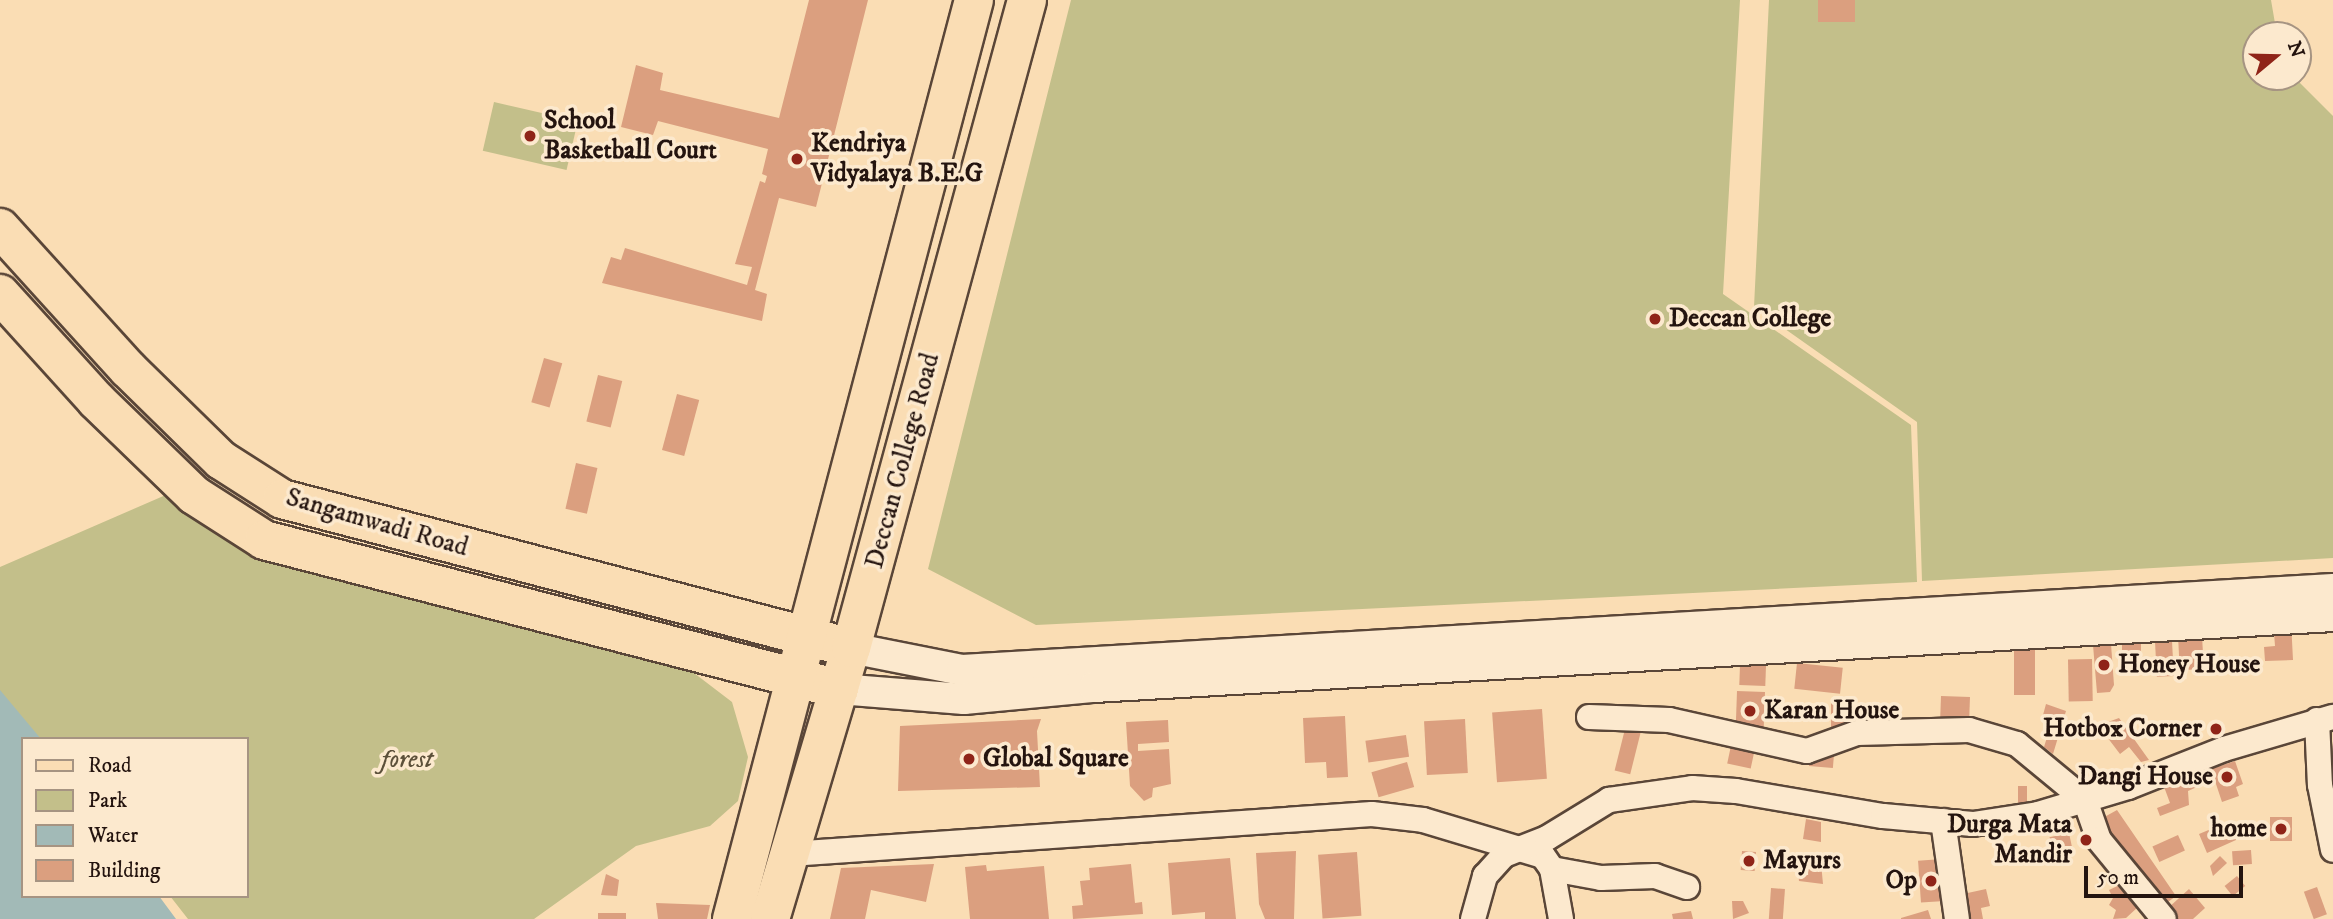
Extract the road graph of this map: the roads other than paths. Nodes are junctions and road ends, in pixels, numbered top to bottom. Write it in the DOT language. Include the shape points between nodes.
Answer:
graph roads {
  1 [pos="974,0"];
  2 [pos="1027,0"];
  3 [pos="0,228"];
  4 [pos="0,294"];
  5 [pos="2333,589"];
  6 [pos="2333,617"];
  7 [pos="806,637"];
  8 [pos="851,648"];
  9 [pos="795,678"];
  10 [pos="839,689"];
  11 [pos="1589,716"];
  12 [pos="2325,718"];
  13 [pos="2085,800"];
  14 [pos="1943,821"];
  15 [pos="1520,847"];
  16 [pos="2333,850"];
  17 [pos="790,853"];
  18 [pos="1552,869"];
  19 [pos="1687,887"];
  20 [pos="732,919"];
  21 [pos="770,919"];
  22 [pos="1473,919"];
  23 [pos="1561,919"];
  24 [pos="1957,919"];
  25 [pos="2164,919"];
  1 -- 7 [label="main road, Deccan College Road"];
  2 -- 8 [label="main road, Deccan College Road"];
  3 -- 7 [label="main road, Sangamwadi Road" via="128,369 221,460 282,499"];
  4 -- 9 [label="main road, Sangamwadi Road" via="96,400 194,495 264,540"];
  5 -- 8 [label="street" via="962,670"];
  6 -- 10 [label="street" via="1121,686 964,699"];
  7 -- 8 [label="main road, Sangamwadi Road"];
  7 -- 9 [label="main road, Deccan College Road"];
  8 -- 10 [label="main road, Deccan College Road"];
  9 -- 10 [label="main road, Sangamwadi Road"];
  9 -- 20 [label="main road, Deccan College Road"];
  10 -- 17 [label="main road, Deccan College Road"];
  11 -- 13 [label="street" via="1668,720 1807,751 1857,733 1969,730 2017,744"];
  12 -- 13 [label="street"];
  12 -- 16 [label="street" via="2319,785"];
  13 -- 14 [label="street" via="1973,824"];
  13 -- 25 [label="street" via="2099,841"];
  14 -- 15 [label="street" via="1692,788 1609,800 1546,838"];
  14 -- 24 [label="street"];
  15 -- 17 [label="street" via="1423,820 1372,814"];
  15 -- 18 [label="street" via="1543,856"];
  15 -- 22 [label="street" via="1504,855 1485,876"];
  17 -- 21 [label="main road, Deccan College Road"];
  18 -- 19 [label="street" via="1601,878 1655,876"];
  18 -- 23 [label="street"];
}
